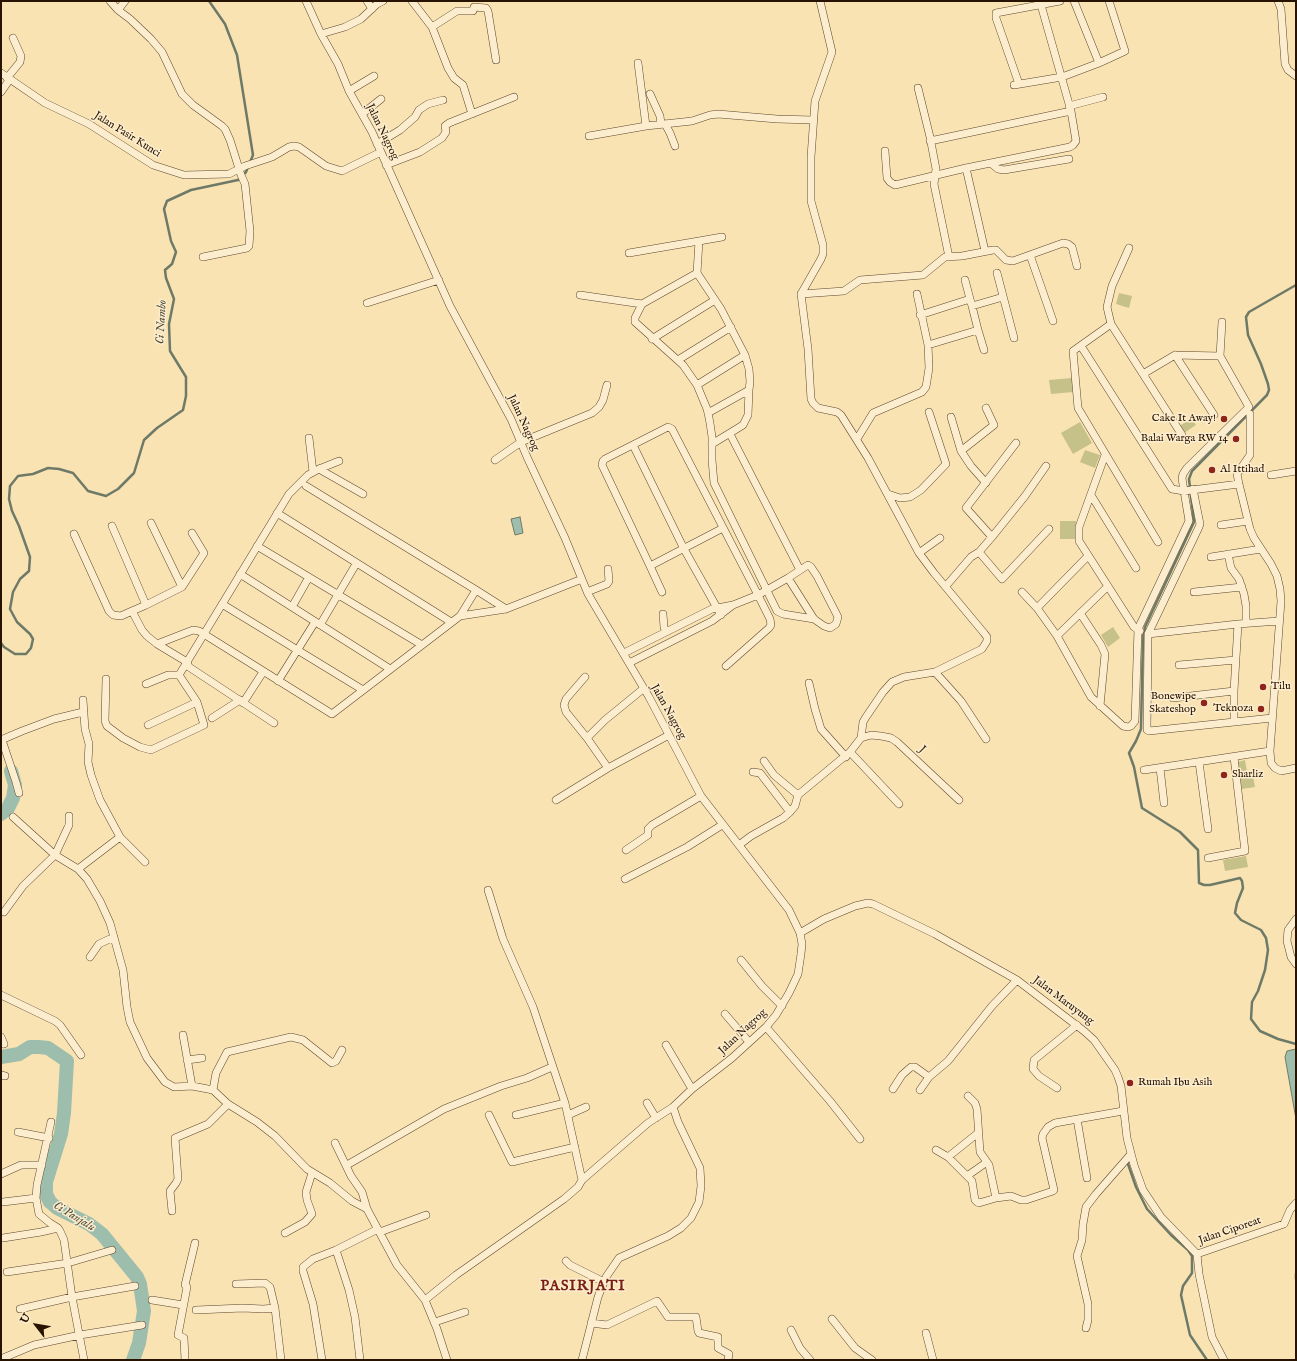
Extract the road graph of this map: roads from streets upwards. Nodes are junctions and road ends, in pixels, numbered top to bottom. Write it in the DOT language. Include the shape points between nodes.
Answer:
graph roads {
  1 [pos="110,1"];
  2 [pos="125,1"];
  3 [pos="306,1"];
  4 [pos="367,1"];
  5 [pos="383,1"];
  6 [pos="412,1"];
  7 [pos="820,1"];
  8 [pos="1060,1"];
  9 [pos="1074,1"];
  10 [pos="1109,1"];
  11 [pos="1278,1"];
  12 [pos="1041,5"];
  13 [pos="372,9"];
  14 [pos="118,10"];
  15 [pos="432,27"];
  16 [pos="320,34"];
  17 [pos="13,38"];
  18 [pos="496,60"];
  19 [pos="638,63"];
  20 [pos="1099,63"];
  21 [pos="374,76"];
  22 [pos="1296,76"];
  23 [pos="6,77"];
  24 [pos="1062,77"];
  25 [pos="918,88"];
  26 [pos="350,91"];
  27 [pos="1,92"];
  28 [pos="650,94"];
  29 [pos="514,97"];
  30 [pos="1103,97"];
  31 [pos="381,99"];
  32 [pos="443,100"];
  33 [pos="1070,108"];
  34 [pos="362,114"];
  35 [pos="472,114"];
  36 [pos="813,120"];
  37 [pos="663,124"];
  38 [pos="646,126"];
  39 [pos="589,136"];
  40 [pos="930,141"];
  41 [pos="377,144"];
  42 [pos="675,146"];
  43 [pos="885,151"];
  44 [pos="381,152"];
  45 [pos="1069,158"];
  46 [pos="992,164"];
  47 [pos="386,165"];
  48 [pos="966,168"];
  49 [pos="242,170"];
  50 [pos="935,176"];
  51 [pos="722,237"];
  52 [pos="699,241"];
  53 [pos="1129,248"];
  54 [pos="985,252"];
  55 [pos="629,253"];
  56 [pos="1030,255"];
  57 [pos="203,257"];
  58 [pos="949,257"];
  59 [pos="1077,266"];
  60 [pos="997,272"];
  61 [pos="697,273"];
  62 [pos="438,280"];
  63 [pos="965,280"];
  64 [pos="801,294"];
  65 [pos="917,294"];
  66 [pos="580,295"];
  67 [pos="1003,297"];
  68 [pos="970,299"];
  69 [pos="715,300"];
  70 [pos="367,303"];
  71 [pos="642,304"];
  72 [pos="972,306"];
  73 [pos="920,315"];
  74 [pos="1053,321"];
  75 [pos="1222,322"];
  76 [pos="1111,324"];
  77 [pos="731,327"];
  78 [pos="978,330"];
  79 [pos="1014,338"];
  80 [pos="652,339"];
  81 [pos="928,345"];
  82 [pos="1081,346"];
  83 [pos="984,350"];
  84 [pos="746,355"];
  85 [pos="1175,355"];
  86 [pos="1220,356"];
  87 [pos="678,360"];
  88 [pos="1143,374"];
  89 [pos="607,385"];
  90 [pos="697,385"];
  91 [pos="749,390"];
  92 [pos="986,408"];
  93 [pos="1250,411"];
  94 [pos="929,412"];
  95 [pos="708,413"];
  96 [pos="1214,415"];
  97 [pos="951,417"];
  98 [pos="730,434"];
  99 [pos="1182,435"];
  100 [pos="309,438"];
  101 [pos="857,439"];
  102 [pos="521,442"];
  103 [pos="1016,443"];
  104 [pos="712,444"];
  105 [pos="633,445"];
  106 [pos="961,452"];
  107 [pos="1105,454"];
  108 [pos="495,460"];
  109 [pos="339,461"];
  110 [pos="1046,466"];
  111 [pos="316,470"];
  112 [pos="1296,471"];
  113 [pos="1271,476"];
  114 [pos="986,483"];
  115 [pos="1239,484"];
  116 [pos="306,486"];
  117 [pos="1193,489"];
  118 [pos="1184,491"];
  119 [pos="363,494"];
  120 [pos="888,494"];
  121 [pos="1091,495"];
  122 [pos="277,513"];
  123 [pos="1248,521"];
  124 [pos="150,524"];
  125 [pos="1221,525"];
  126 [pos="112,526"];
  127 [pos="723,528"];
  128 [pos="1049,529"];
  129 [pos="192,533"];
  130 [pos="74,534"];
  131 [pos="992,537"];
  132 [pos="940,538"];
  133 [pos="1158,542"];
  134 [pos="257,546"];
  135 [pos="684,549"];
  136 [pos="1261,549"];
  137 [pos="919,552"];
  138 [pos="979,552"];
  139 [pos="1228,554"];
  140 [pos="1088,556"];
  141 [pos="1211,557"];
  142 [pos="356,564"];
  143 [pos="650,566"];
  144 [pos="1136,568"];
  145 [pos="608,569"];
  146 [pos="800,570"];
  147 [pos="240,574"];
  148 [pos="309,577"];
  149 [pos="788,578"];
  150 [pos="582,579"];
  151 [pos="946,586"];
  152 [pos="1108,586"];
  153 [pos="182,587"];
  154 [pos="1242,587"];
  155 [pos="476,590"];
  156 [pos="767,590"];
  157 [pos="587,592"];
  158 [pos="662,592"];
  159 [pos="1022,592"];
  160 [pos="1194,592"];
  161 [pos="338,594"];
  162 [pos="758,595"];
  163 [pos="146,604"];
  164 [pos="222,604"];
  165 [pos="733,605"];
  166 [pos="292,607"];
  167 [pos="717,607"];
  168 [pos="506,608"];
  169 [pos="1037,608"];
  170 [pos="132,611"];
  171 [pos="1080,613"];
  172 [pos="663,614"];
  173 [pos="721,615"];
  174 [pos="460,616"];
  175 [pos="814,619"];
  176 [pos="1279,621"];
  177 [pos="451,622"];
  178 [pos="318,623"];
  179 [pos="1242,623"];
  180 [pos="1138,630"];
  181 [pos="666,632"];
  182 [pos="204,634"];
  183 [pos="1148,634"];
  184 [pos="1057,636"];
  185 [pos="157,644"];
  186 [pos="422,645"];
  187 [pos="298,650"];
  188 [pos="624,654"];
  189 [pos="1236,660"];
  190 [pos="187,662"];
  191 [pos="629,663"];
  192 [pos="1179,665"];
  193 [pos="726,666"];
  194 [pos="390,669"];
  195 [pos="262,672"];
  196 [pos="935,672"];
  197 [pos="179,675"];
  198 [pos="585,677"];
  199 [pos="106,680"];
  200 [pos="278,681"];
  201 [pos="809,683"];
  202 [pos="146,684"];
  203 [pos="644,689"];
  204 [pos="363,690"];
  205 [pos="1234,691"];
  206 [pos="1173,698"];
  207 [pos="83,700"];
  208 [pos="242,701"];
  209 [pos="197,702"];
  210 [pos="1100,706"];
  211 [pos="83,712"];
  212 [pos="212,718"];
  213 [pos="1272,718"];
  214 [pos="1234,722"];
  215 [pos="274,723"];
  216 [pos="148,725"];
  217 [pos="669,735"];
  218 [pos="587,738"];
  219 [pos="861,738"];
  220 [pos="986,739"];
  221 [pos="1,740"];
  222 [pos="1270,751"];
  223 [pos="848,755"];
  224 [pos="1234,757"];
  225 [pos="764,761"];
  226 [pos="1199,762"];
  227 [pos="608,768"];
  228 [pos="1160,768"];
  229 [pos="1296,768"];
  230 [pos="1144,770"];
  231 [pos="753,772"];
  232 [pos="18,793"];
  233 [pos="798,795"];
  234 [pos="701,796"];
  235 [pos="556,800"];
  236 [pos="959,800"];
  237 [pos="1164,803"];
  238 [pos="899,804"];
  239 [pos="790,812"];
  240 [pos="69,816"];
  241 [pos="13,817"];
  242 [pos="722,825"];
  243 [pos="1208,829"];
  244 [pos="120,837"];
  245 [pos="739,845"];
  246 [pos="626,850"];
  247 [pos="55,855"];
  248 [pos="1208,858"];
  249 [pos="145,862"];
  250 [pos="78,869"];
  251 [pos="625,879"];
  252 [pos="488,890"];
  253 [pos="4,912"];
  254 [pos="1296,919"];
  255 [pos="800,933"];
  256 [pos="114,937"];
  257 [pos="90,957"];
  258 [pos="741,960"];
  259 [pos="1296,964"];
  260 [pos="1017,980"];
  261 [pos="1,995"];
  262 [pos="782,1006"];
  263 [pos="725,1014"];
  264 [pos="1077,1025"];
  265 [pos="766,1027"];
  266 [pos="183,1035"];
  267 [pos="749,1042"];
  268 [pos="666,1045"];
  269 [pos="342,1050"];
  270 [pos="81,1055"];
  271 [pos="202,1058"];
  272 [pos="187,1060"];
  273 [pos="552,1067"];
  274 [pos="929,1077"];
  275 [pos="192,1086"];
  276 [pos="1057,1088"];
  277 [pos="692,1089"];
  278 [pos="893,1089"];
  279 [pos="213,1090"];
  280 [pos="920,1090"];
  281 [pos="968,1096"];
  282 [pos="565,1103"];
  283 [pos="647,1103"];
  284 [pos="228,1104"];
  285 [pos="586,1107"];
  286 [pos="673,1107"];
  287 [pos="1123,1111"];
  288 [pos="489,1115"];
  289 [pos="516,1115"];
  290 [pos="568,1115"];
  291 [pos="656,1118"];
  292 [pos="1077,1120"];
  293 [pos="51,1122"];
  294 [pos="18,1132"];
  295 [pos="978,1133"];
  296 [pos="49,1138"];
  297 [pos="860,1139"];
  298 [pos="334,1143"];
  299 [pos="575,1147"];
  300 [pos="936,1150"];
  301 [pos="1131,1154"];
  302 [pos="948,1157"];
  303 [pos="987,1162"];
  304 [pos="42,1165"];
  305 [pos="347,1165"];
  306 [pos="312,1173"];
  307 [pos="1,1174"];
  308 [pos="967,1176"];
  309 [pos="1087,1178"];
  310 [pos="582,1180"];
  311 [pos="362,1192"];
  312 [pos="36,1198"];
  313 [pos="996,1198"];
  314 [pos="352,1201"];
  315 [pos="3,1202"];
  316 [pos="1296,1203"];
  317 [pos="367,1209"];
  318 [pos="172,1211"];
  319 [pos="426,1215"];
  320 [pos="58,1228"];
  321 [pos="379,1231"];
  322 [pos="285,1233"];
  323 [pos="3,1238"];
  324 [pos="195,1243"];
  325 [pos="112,1250"];
  326 [pos="336,1250"];
  327 [pos="1196,1254"];
  328 [pos="566,1261"];
  329 [pos="68,1263"];
  330 [pos="7,1272"];
  331 [pos="604,1282"];
  332 [pos="236,1284"];
  333 [pos="135,1286"];
  334 [pos="72,1297"];
  335 [pos="152,1300"];
  336 [pos="425,1300"];
  337 [pos="183,1305"];
  338 [pos="275,1308"];
  339 [pos="20,1309"];
  340 [pos="196,1310"];
  341 [pos="465,1312"];
  342 [pos="832,1319"];
  343 [pos="435,1322"];
  344 [pos="591,1323"];
  345 [pos="142,1325"];
  346 [pos="1086,1328"];
  347 [pos="791,1330"];
  348 [pos="926,1333"];
  349 [pos="80,1335"];
  350 [pos="1,1359"];
  351 [pos="84,1360"];
  352 [pos="185,1360"];
  353 [pos="281,1360"];
  354 [pos="322,1360"];
  355 [pos="359,1360"];
  356 [pos="447,1360"];
  357 [pos="582,1360"];
  358 [pos="728,1360"];
  359 [pos="810,1360"];
  360 [pos="872,1360"];
  361 [pos="933,1360"];
  362 [pos="1224,1360"];
  1 -- 14 [label="street"];
  2 -- 14 [label="street"];
  3 -- 16 [label="street, Jalan Nagrog"];
  4 -- 13 [label="street"];
  5 -- 13 [label="street"];
  6 -- 15 [label="street"];
  7 -- 36 [label="street" via="832,52 817,96"];
  8 -- 12 [label="street"];
  9 -- 20 [label="street"];
  10 -- 20 [label="street" via="1125,51"];
  11 -- 22 [label="street" via="1281,9 1285,64"];
  12 -- 24 [label="street"];
  12 -- 24 [label="street" via="996,14 996,18 1016,84"];
  13 -- 16 [label="street" via="361,19 345,27"];
  14 -- 49 [label="street" via="130,18 162,52 182,94 225,129"];
  15 -- 18 [label="street" via="457,11 473,11 474,7 486,8"];
  15 -- 35 [label="street" via="448,68 454,78 463,85"];
  16 -- 26 [label="street, Jalan Nagrog"];
  17 -- 23 [label="street" via="21,56 20,62"];
  19 -- 38 [label="street"];
  20 -- 24 [label="street"];
  21 -- 26 [label="street"];
  23 -- 27 [label="street"];
  23 -- 49 [label="street, Jalan Pasir Kunci" via="153,165 184,175 229,174"];
  24 -- 33 [label="street"];
  25 -- 40 [label="street"];
  26 -- 34 [label="street, Jalan Nagrog"];
  28 -- 37 [label="street"];
  29 -- 35 [label="street"];
  30 -- 33 [label="street"];
  31 -- 34 [label="street"];
  32 -- 41 [label="street" via="428,104 419,110 400,130"];
  33 -- 40 [label="street"];
  33 -- 46 [label="street" via="1076,141 1073,145"];
  34 -- 41 [label="street, Jalan Nagrog"];
  35 -- 47 [label="street" via="447,124 442,138 420,152"];
  36 -- 37 [label="street" via="718,114 692,121"];
  36 -- 64 [label="street" via="811,201 823,254"];
  37 -- 38 [label="street"];
  37 -- 42 [label="street"];
  38 -- 39 [label="street"];
  40 -- 50 [label="street"];
  41 -- 44 [label="street, Jalan Nagrog"];
  43 -- 50 [label="street" via="887,178 892,183"];
  44 -- 47 [label="street, Jalan Nagrog"];
  44 -- 49 [label="street, Jalan Pasir Kunci" via="342,171 326,166 299,146 289,147"];
  45 -- 46 [label="street" via="1004,170"];
  46 -- 48 [label="street"];
  47 -- 62 [label="street, Jalan Nagrog"];
  48 -- 50 [label="street"];
  48 -- 54 [label="street"];
  49 -- 57 [label="street" via="250,231 249,246"];
  50 -- 58 [label="street" via="934,184"];
  51 -- 52 [label="street"];
  52 -- 55 [label="street"];
  52 -- 61 [label="street"];
  53 -- 76 [label="street" via="1112,286 1107,307"];
  54 -- 56 [label="street" via="996,250 1006,260 1013,261"];
  54 -- 58 [label="street"];
  56 -- 59 [label="street" via="1068,244 1072,248"];
  56 -- 74 [label="street"];
  58 -- 64 [label="street" via="923,275 860,280 844,291"];
  60 -- 67 [label="street"];
  61 -- 69 [label="street"];
  61 -- 71 [label="street"];
  62 -- 70 [label="street"];
  62 -- 102 [label="street, Jalan Nagrog"];
  63 -- 68 [label="street"];
  64 -- 101 [label="street" via="813,403 818,408 839,413"];
  65 -- 73 [label="street"];
  66 -- 71 [label="street"];
  67 -- 72 [label="street"];
  67 -- 79 [label="street"];
  68 -- 72 [label="street"];
  68 -- 73 [label="street"];
  69 -- 77 [label="street"];
  69 -- 80 [label="street"];
  71 -- 80 [label="street" via="634,320"];
  72 -- 78 [label="street"];
  73 -- 81 [label="street"];
  75 -- 86 [label="street"];
  76 -- 82 [label="street"];
  76 -- 88 [label="street"];
  77 -- 84 [label="street"];
  77 -- 87 [label="street"];
  78 -- 81 [label="street"];
  78 -- 83 [label="street"];
  80 -- 87 [label="street"];
  81 -- 101 [label="street" via="929,368 922,392 872,413"];
  82 -- 107 [label="street" via="1073,351 1078,408"];
  82 -- 118 [label="street" via="1170,486 1174,490"];
  84 -- 90 [label="street"];
  84 -- 91 [label="street"];
  85 -- 86 [label="street"];
  85 -- 88 [label="street"];
  85 -- 96 [label="street"];
  86 -- 93 [label="street"];
  87 -- 90 [label="street"];
  88 -- 99 [label="street"];
  89 -- 102 [label="street" via="603,400 592,413"];
  90 -- 95 [label="street"];
  91 -- 95 [label="street"];
  91 -- 98 [label="street" via="747,419"];
  92 -- 106 [label="street" via="994,425"];
  93 -- 115 [label="street" via="1250,455 1238,474"];
  93 -- 118 [label="street" via="1184,471"];
  94 -- 120 [label="street" via="946,464 921,490 910,497 900,498"];
  95 -- 104 [label="street"];
  97 -- 106 [label="street"];
  98 -- 104 [label="street"];
  98 -- 146 [label="street"];
  100 -- 111 [label="street"];
  101 -- 120 [label="street"];
  102 -- 108 [label="street"];
  102 -- 150 [label="street, Jalan Nagrog"];
  103 -- 114 [label="street"];
  104 -- 156 [label="street" via="714,482"];
  105 -- 127 [label="street" via="668,428 672,429"];
  105 -- 135 [label="street"];
  105 -- 143 [label="street" via="605,459 602,465"];
  106 -- 114 [label="street"];
  107 -- 121 [label="street"];
  107 -- 133 [label="street"];
  109 -- 111 [label="street"];
  110 -- 131 [label="street"];
  111 -- 119 [label="street"];
  111 -- 122 [label="street" via="294,488"];
  112 -- 113 [label="street"];
  114 -- 131 [label="street" via="966,508"];
  115 -- 117 [label="street"];
  115 -- 123 [label="street"];
  116 -- 155 [label="street"];
  117 -- 118 [label="street"];
  117 -- 183 [label="street" via="1200,524"];
  118 -- 180 [label="street" via="1189,521"];
  120 -- 137 [label="street"];
  121 -- 140 [label="street" via="1080,527 1079,541"];
  121 -- 144 [label="street"];
  122 -- 134 [label="street"];
  122 -- 142 [label="street"];
  123 -- 125 [label="street"];
  123 -- 136 [label="street"];
  124 -- 153 [label="street"];
  126 -- 163 [label="street"];
  127 -- 135 [label="street"];
  127 -- 162 [label="street"];
  128 -- 138 [label="street" via="1002,579"];
  129 -- 153 [label="street" via="204,553"];
  130 -- 170 [label="street" via="112,615 120,616"];
  131 -- 138 [label="street"];
  132 -- 137 [label="street"];
  134 -- 147 [label="street"];
  134 -- 148 [label="street"];
  135 -- 143 [label="street"];
  135 -- 167 [label="street"];
  136 -- 139 [label="street"];
  136 -- 176 [label="street" via="1277,576 1280,589"];
  137 -- 151 [label="street"];
  138 -- 151 [label="street" via="971,557"];
  139 -- 141 [label="street"];
  139 -- 154 [label="street" via="1231,568"];
  140 -- 152 [label="street"];
  140 -- 169 [label="street"];
  142 -- 161 [label="street"];
  142 -- 177 [label="street"];
  143 -- 158 [label="street"];
  145 -- 157 [label="street" via="607,584"];
  146 -- 149 [label="street"];
  146 -- 175 [label="street" via="808,565 811,567 838,617 836,624 830,628"];
  147 -- 164 [label="street"];
  147 -- 166 [label="street"];
  148 -- 161 [label="street"];
  148 -- 166 [label="street"];
  149 -- 156 [label="street"];
  149 -- 175 [label="street"];
  150 -- 157 [label="street, Jalan Nagrog"];
  150 -- 168 [label="street"];
  151 -- 196 [label="street" via="984,633 987,641 982,649"];
  152 -- 171 [label="street"];
  152 -- 180 [label="street"];
  153 -- 163 [label="street"];
  154 -- 160 [label="street"];
  154 -- 179 [label="street" via="1246,606"];
  155 -- 168 [label="street"];
  155 -- 174 [label="street"];
  156 -- 162 [label="street"];
  156 -- 175 [label="street" via="777,611"];
  157 -- 188 [label="street, Jalan Nagrog"];
  159 -- 169 [label="street"];
  161 -- 178 [label="street"];
  161 -- 186 [label="street"];
  162 -- 165 [label="street"];
  162 -- 193 [label="street" via="771,625"];
  163 -- 170 [label="street"];
  164 -- 182 [label="street"];
  164 -- 187 [label="street"];
  165 -- 167 [label="street"];
  165 -- 173 [label="street"];
  166 -- 178 [label="street"];
  167 -- 173 [label="street"];
  167 -- 181 [label="street"];
  168 -- 174 [label="street"];
  169 -- 184 [label="street"];
  170 -- 185 [label="street" via="144,633"];
  171 -- 184 [label="street"];
  171 -- 210 [label="street" via="1105,654"];
  172 -- 181 [label="street"];
  173 -- 191 [label="street"];
  174 -- 177 [label="street"];
  176 -- 179 [label="street"];
  176 -- 213 [label="street"];
  177 -- 186 [label="street"];
  178 -- 187 [label="street"];
  178 -- 194 [label="street"];
  179 -- 183 [label="street"];
  179 -- 189 [label="street"];
  180 -- 183 [label="street"];
  180 -- 210 [label="street" via="1134,721 1131,726 1123,726"];
  181 -- 188 [label="street"];
  182 -- 185 [label="street" via="193,630"];
  182 -- 190 [label="street"];
  182 -- 195 [label="street"];
  183 -- 214 [label="street" via="1147,730"];
  184 -- 210 [label="street" via="1086,689"];
  185 -- 190 [label="street"];
  186 -- 194 [label="street"];
  187 -- 200 [label="street"];
  187 -- 204 [label="street"];
  188 -- 191 [label="street, Jalan Nagrog"];
  189 -- 192 [label="street"];
  189 -- 205 [label="street"];
  190 -- 197 [label="street"];
  190 -- 208 [label="street" via="189,667"];
  191 -- 203 [label="street, Jalan Nagrog"];
  194 -- 204 [label="street"];
  195 -- 200 [label="street"];
  195 -- 208 [label="street"];
  196 -- 219 [label="street" via="904,677 892,682 863,722"];
  196 -- 220 [label="street" via="961,701"];
  197 -- 202 [label="street" via="168,675"];
  197 -- 209 [label="street"];
  198 -- 218 [label="street" via="564,705 566,712"];
  199 -- 209 [label="street" via="107,726 146,750 152,750 204,725"];
  200 -- 204 [label="street" via="332,714"];
  201 -- 223 [label="street" via="821,729"];
  203 -- 217 [label="street, Jalan Nagrog"];
  203 -- 218 [label="street"];
  205 -- 206 [label="street"];
  205 -- 214 [label="street"];
  207 -- 211 [label="street"];
  208 -- 212 [label="street"];
  208 -- 215 [label="street"];
  209 -- 216 [label="street"];
  211 -- 221 [label="street" via="54,719"];
  211 -- 244 [label="street" via="91,776 100,800"];
  213 -- 214 [label="street"];
  213 -- 222 [label="street"];
  217 -- 227 [label="street"];
  217 -- 234 [label="street, Jalan Nagrog"];
  218 -- 227 [label="street"];
  219 -- 223 [label="street"];
  219 -- 236 [label="street, J" via="871,735 891,738"];
  221 -- 232 [label="street"];
  222 -- 224 [label="street"];
  222 -- 229 [label="street" via="1271,763 1277,770"];
  223 -- 233 [label="street"];
  223 -- 238 [label="street"];
  224 -- 226 [label="street"];
  224 -- 248 [label="street" via="1245,851"];
  225 -- 233 [label="street" via="774,775"];
  226 -- 228 [label="street"];
  226 -- 243 [label="street"];
  227 -- 235 [label="street"];
  228 -- 230 [label="street"];
  228 -- 237 [label="street"];
  231 -- 239 [label="street" via="760,773"];
  233 -- 239 [label="street"];
  234 -- 242 [label="street, Jalan Nagrog"];
  234 -- 246 [label="street" via="652,825 648,829 648,835"];
  239 -- 245 [label="street"];
  240 -- 247 [label="street" via="69,825"];
  241 -- 247 [label="street"];
  242 -- 245 [label="street, Jalan Nagrog"];
  242 -- 251 [label="street" via="687,847"];
  244 -- 249 [label="street"];
  244 -- 250 [label="street"];
  245 -- 255 [label="street, Jalan Nagrog" via="789,910"];
  247 -- 250 [label="street"];
  247 -- 253 [label="street" via="23,886"];
  250 -- 256 [label="street" via="100,901"];
  252 -- 273 [label="street" via="503,939 533,1007"];
  254 -- 259 [label="street" via="1288,930 1287,941"];
  255 -- 260 [label="street, Jalan Maruyung" via="824,919 868,903 935,934"];
  255 -- 262 [label="street, Jalan Nagrog" via="802,954 798,974"];
  256 -- 257 [label="street" via="99,944"];
  256 -- 275 [label="street" via="123,970 128,1014 147,1058 168,1084 178,1087"];
  258 -- 262 [label="street"];
  260 -- 264 [label="street, Jalan Maruyung"];
  260 -- 274 [label="street" via="992,1006 948,1061"];
  261 -- 270 [label="street" via="55,1021"];
  262 -- 265 [label="street, Jalan Nagrog"];
  263 -- 267 [label="street"];
  264 -- 276 [label="street" via="1034,1060 1033,1069"];
  264 -- 287 [label="street, Jalan Maruyung" via="1094,1040 1115,1070 1121,1086"];
  265 -- 267 [label="street, Jalan Nagrog"];
  265 -- 297 [label="street"];
  266 -- 272 [label="street"];
  267 -- 277 [label="street, Jalan Nagrog"];
  268 -- 277 [label="street"];
  269 -- 279 [label="street" via="332,1063 303,1040 291,1037 227,1052 216,1073"];
  271 -- 272 [label="street"];
  272 -- 275 [label="street"];
  273 -- 282 [label="street"];
  273 -- 305 [label="street" via="444,1109"];
  274 -- 278 [label="street" via="915,1067 911,1068 902,1075"];
  274 -- 280 [label="street"];
  275 -- 279 [label="street"];
  277 -- 286 [label="street, Jalan Nagrog"];
  279 -- 284 [label="street"];
  281 -- 295 [label="street" via="977,1109"];
  282 -- 289 [label="street"];
  282 -- 290 [label="street"];
  283 -- 291 [label="street"];
  284 -- 306 [label="street" via="258,1122"];
  284 -- 318 [label="street" via="208,1124 175,1138 178,1179 170,1191"];
  285 -- 290 [label="street"];
  286 -- 291 [label="street, Jalan Nagrog"];
  286 -- 331 [label="street" via="700,1168 701,1193 698,1206 681,1228 620,1256"];
  287 -- 292 [label="street"];
  287 -- 301 [label="street, Jalan Maruyung"];
  288 -- 299 [label="street" via="512,1162"];
  290 -- 299 [label="street"];
  291 -- 310 [label="street, Jalan Nagrog"];
  292 -- 309 [label="street"];
  292 -- 313 [label="street" via="1055,1123 1043,1134 1053,1191 1021,1200 1014,1197"];
  293 -- 296 [label="street"];
  294 -- 296 [label="street"];
  295 -- 302 [label="street"];
  295 -- 303 [label="street" via="980,1152"];
  296 -- 304 [label="street"];
  298 -- 305 [label="street"];
  299 -- 310 [label="street"];
  300 -- 302 [label="street"];
  301 -- 327 [label="street, Jalan Maruyung" via="1138,1179 1153,1206"];
  301 -- 346 [label="street" via="1086,1207 1082,1240 1077,1256 1088,1304"];
  302 -- 308 [label="street"];
  303 -- 308 [label="street"];
  303 -- 313 [label="street"];
  304 -- 307 [label="street" via="21,1165"];
  304 -- 312 [label="street"];
  305 -- 311 [label="street"];
  306 -- 314 [label="street" via="330,1183"];
  306 -- 322 [label="street" via="306,1192 312,1214 305,1222"];
  308 -- 313 [label="street" via="972,1181 977,1202"];
  310 -- 336 [label="street, Jalan Nagrog" via="564,1199 456,1275"];
  311 -- 314 [label="street"];
  311 -- 317 [label="street"];
  312 -- 315 [label="street"];
  312 -- 320 [label="street" via="39,1214"];
  314 -- 317 [label="street"];
  316 -- 327 [label="street, Jalan Ciporeat" via="1284,1224"];
  317 -- 321 [label="street"];
  319 -- 321 [label="street"];
  320 -- 323 [label="street"];
  320 -- 329 [label="street" via="64,1240"];
  321 -- 326 [label="street"];
  321 -- 336 [label="street" via="397,1265"];
  324 -- 337 [label="street"];
  325 -- 329 [label="street"];
  326 -- 354 [label="street" via="313,1259 303,1268 313,1304"];
  326 -- 355 [label="street" via="355,1317"];
  327 -- 362 [label="street, Jalan Ciporeat" via="1212,1337"];
  328 -- 331 [label="street"];
  329 -- 330 [label="street"];
  329 -- 334 [label="street"];
  331 -- 344 [label="street"];
  332 -- 338 [label="street" via="268,1283"];
  333 -- 334 [label="street"];
  334 -- 339 [label="street"];
  334 -- 349 [label="street"];
  335 -- 337 [label="street"];
  336 -- 343 [label="street"];
  337 -- 352 [label="street" via="178,1335 184,1338"];
  338 -- 340 [label="street"];
  338 -- 353 [label="street"];
  341 -- 343 [label="street"];
  342 -- 360 [label="street" via="855,1348"];
  343 -- 356 [label="street"];
  344 -- 357 [label="street"];
  344 -- 358 [label="street" via="607,1325 657,1301 668,1317 696,1317 699,1333 718,1337 718,1348 729,1354"];
  345 -- 349 [label="street"];
  347 -- 359 [label="street" via="800,1348"];
  348 -- 361 [label="street"];
  349 -- 350 [label="street" via="34,1345"];
  349 -- 351 [label="street"];
}
